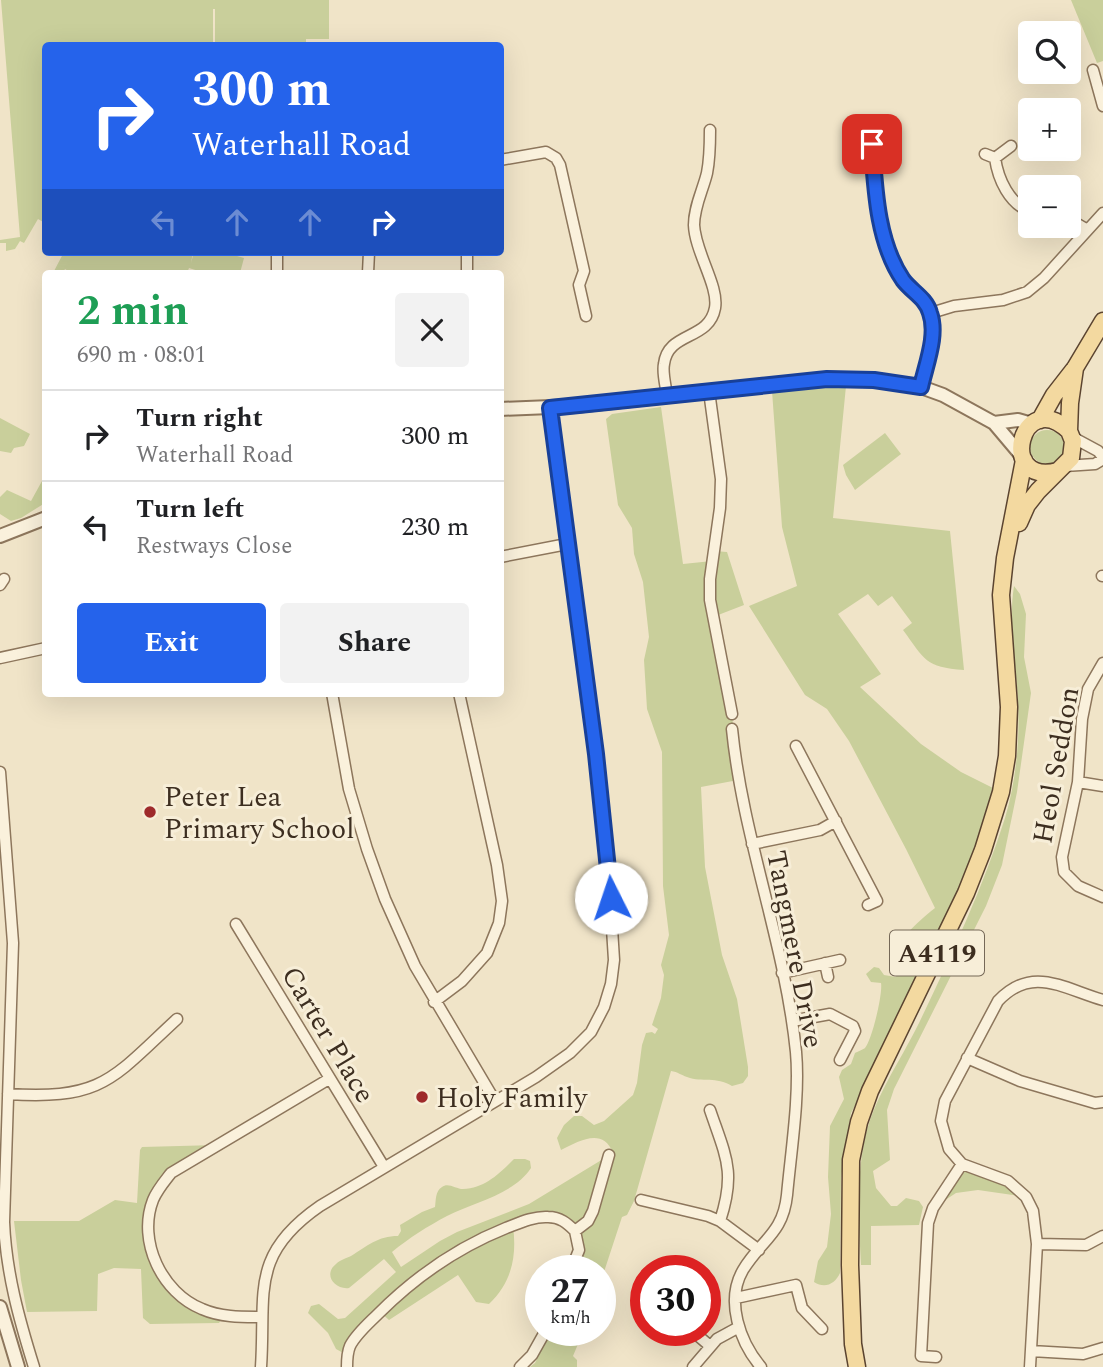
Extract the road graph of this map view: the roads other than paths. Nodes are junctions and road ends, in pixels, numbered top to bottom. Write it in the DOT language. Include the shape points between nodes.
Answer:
graph roads {
  1 [pos="1093,70"];
  2 [pos="1103,106"];
  3 [pos="710,130"];
  4 [pos="871,132"];
  5 [pos="1012,146"];
  6 [pos="504,159"];
  7 [pos="1018,203"];
  8 [pos="1103,213"];
  9 [pos="1081,226"];
  10 [pos="1086,229"];
  11 [pos="931,313"];
  12 [pos="586,316"];
  13 [pos="1103,321"];
  14 [pos="1075,368"];
  15 [pos="921,387"];
  16 [pos="709,391"];
  17 [pos="667,396"];
  18 [pos="550,408"];
  19 [pos="504,409"];
  20 [pos="1036,422"];
  21 [pos="994,423"];
  22 [pos="1070,434"];
  23 [pos="1023,458"];
  24 [pos="1103,458"];
  25 [pos="1061,468"];
  26 [pos="42,520"];
  27 [pos="0,536"];
  28 [pos="567,544"];
  29 [pos="504,556"];
  30 [pos="1005,558"];
  31 [pos="42,649"];
  32 [pos="0,658"];
  33 [pos="1103,663"];
  34 [pos="333,697"];
  35 [pos="460,697"];
  36 [pos="732,714"];
  37 [pos="732,729"];
  38 [pos="796,746"];
  39 [pos="804,759"];
  40 [pos="791,764"];
  41 [pos="0,772"];
  42 [pos="1078,782"];
  43 [pos="1103,786"];
  44 [pos="836,821"];
  45 [pos="752,844"];
  46 [pos="1103,897"];
  47 [pos="868,905"];
  48 [pos="236,924"];
  49 [pos="840,960"];
  50 [pos="825,963"];
  51 [pos="782,973"];
  52 [pos="828,977"];
  53 [pos="1103,1000"];
  54 [pos="434,1002"];
  55 [pos="177,1019"];
  56 [pos="792,1021"];
  57 [pos="967,1058"];
  58 [pos="840,1060"];
  59 [pos="4,1068"];
  60 [pos="329,1079"];
  61 [pos="8,1094"];
  62 [pos="495,1101"];
  63 [pos="1103,1102"];
  64 [pos="710,1110"];
  65 [pos="609,1155"];
  66 [pos="962,1164"];
  67 [pos="384,1167"];
  68 [pos="641,1200"];
  69 [pos="720,1221"];
  70 [pos="575,1231"];
  71 [pos="1103,1236"];
  72 [pos="1037,1244"];
  73 [pos="759,1250"];
  74 [pos="577,1255"];
  75 [pos="736,1298"];
  76 [pos="0,1307"];
  77 [pos="260,1317"];
  78 [pos="739,1327"];
  79 [pos="3,1329"];
  80 [pos="822,1329"];
  81 [pos="721,1337"];
  82 [pos="853,1345"];
  83 [pos="537,1346"];
  84 [pos="710,1346"];
  85 [pos="1103,1348"];
  86 [pos="1031,1351"];
  87 [pos="936,1357"];
  88 [pos="18,1367"];
  89 [pos="34,1367"];
  90 [pos="261,1367"];
  91 [pos="347,1367"];
  92 [pos="520,1367"];
  93 [pos="693,1367"];
  94 [pos="761,1367"];
  95 [pos="848,1367"];
  96 [pos="857,1367"];
  97 [pos="1030,1367"];
  1 -- 2 [label="street"];
  3 -- 17 [label="street" via="707,172 694,223 696,244 716,305 711,321 671,347 664,363"];
  4 -- 11 [label="street" via="879,211 888,248 903,280"];
  5 -- 7 [label="street" via="990,156 1004,187"];
  6 -- 12 [label="street" via="546,152 560,165 584,271 579,285"];
  8 -- 10 [label="street"];
  9 -- 10 [label="street"];
  10 -- 11 [label="street" via="1027,292"];
  11 -- 15 [label="street" via="933,332"];
  13 -- 14 [label="main road, A4119"];
  14 -- 20 [label="main road, A4119"];
  14 -- 22 [label="main road, A4119"];
  15 -- 16 [label="street" via="827,379"];
  15 -- 21 [label="street"];
  16 -- 17 [label="street"];
  16 -- 36 [label="street" via="721,479 710,600"];
  17 -- 18 [label="street"];
  18 -- 19 [label="street"];
  18 -- 28 [label="street"];
  20 -- 21 [label="street"];
  20 -- 22 [label="main road" via="1049,419"];
  20 -- 23 [label="main road, A4119" via="1021,438"];
  21 -- 23 [label="street"];
  22 -- 24 [label="street"];
  22 -- 25 [label="main road, A4119" via="1071,458"];
  23 -- 25 [label="main road" via="1040,472"];
  23 -- 30 [label="main road, A4119"];
  24 -- 25 [label="street" via="1095,464"];
  25 -- 30 [label="main road, A4119" via="1027,505"];
  26 -- 27 [label="street"];
  28 -- 29 [label="street"];
  28 -- 62 [label="street" via="607,849 614,939 611,984 592,1032 558,1061"];
  30 -- 82 [label="main road, A4119" via="1001,595 1009,706 1001,792 966,893 859,1122 851,1160"];
  31 -- 32 [label="street"];
  33 -- 42 [label="street, Heol Seddon" via="1087,689"];
  34 -- 54 [label="street" via="349,789 371,861 402,941"];
  35 -- 54 [label="street" via="502,901 499,923 486,953 462,981"];
  37 -- 45 [label="street, Tangmere Drive"];
  38 -- 39 [label="street"];
  39 -- 40 [label="street"];
  39 -- 44 [label="street"];
  41 -- 59 [label="street" via="13,943"];
  42 -- 43 [label="street"];
  42 -- 46 [label="street, Heol Seddon" via="1062,858 1064,872 1078,886"];
  44 -- 45 [label="street" via="820,830"];
  44 -- 47 [label="street" via="877,901"];
  45 -- 51 [label="street, Tangmere Drive"];
  48 -- 60 [label="street, Carter Place"];
  49 -- 50 [label="street"];
  50 -- 51 [label="street"];
  50 -- 52 [label="street"];
  51 -- 56 [label="street, Tangmere Drive"];
  53 -- 57 [label="street" via="1036,979 1022,982 998,1001"];
  54 -- 62 [label="street"];
  55 -- 61 [label="street" via="117,1074 90,1088 54,1096"];
  56 -- 58 [label="street" via="830,1014 852,1026 855,1031"];
  56 -- 73 [label="street, Tangmere Drive" via="796,1064 786,1201 776,1231"];
  57 -- 63 [label="street" via="1020,1081"];
  57 -- 66 [label="street" via="945,1101 941,1121 949,1149"];
  59 -- 61 [label="street"];
  60 -- 67 [label="street, Carter Place"];
  60 -- 77 [label="street" via="180,1167 160,1187 152,1203 149,1241 169,1284 198,1308"];
  61 -- 89 [label="street" via="5,1249"];
  62 -- 67 [label="street"];
  64 -- 69 [label="street" via="728,1166 728,1196"];
  65 -- 70 [label="street" via="593,1211"];
  66 -- 72 [label="street" via="1017,1187 1033,1211"];
  66 -- 87 [label="street" via="928,1223 921,1356"];
  67 -- 77 [label="street" via="290,1229 268,1264"];
  68 -- 69 [label="street"];
  69 -- 73 [label="street"];
  70 -- 74 [label="street"];
  70 -- 91 [label="street" via="563,1220 535,1218 481,1238 445,1258 402,1290 365,1327 351,1345"];
  71 -- 72 [label="street" via="1086,1245"];
  72 -- 86 [label="street"];
  73 -- 75 [label="street, Tangmere Drive" via="742,1271"];
  75 -- 78 [label="street, Tangmere Drive"];
  75 -- 80 [label="street" via="796,1285 802,1308"];
  76 -- 79 [label="street"];
  77 -- 90 [label="street"];
  78 -- 81 [label="street"];
  78 -- 94 [label="street, Tangmere Drive"];
  79 -- 88 [label="street"];
  82 -- 95 [label="main road, A4119"];
  82 -- 96 [label="main road, A4119"];
  83 -- 92 [label="street"];
  84 -- 93 [label="street"];
  85 -- 86 [label="street" via="1083,1354"];
  86 -- 97 [label="street"];
}
